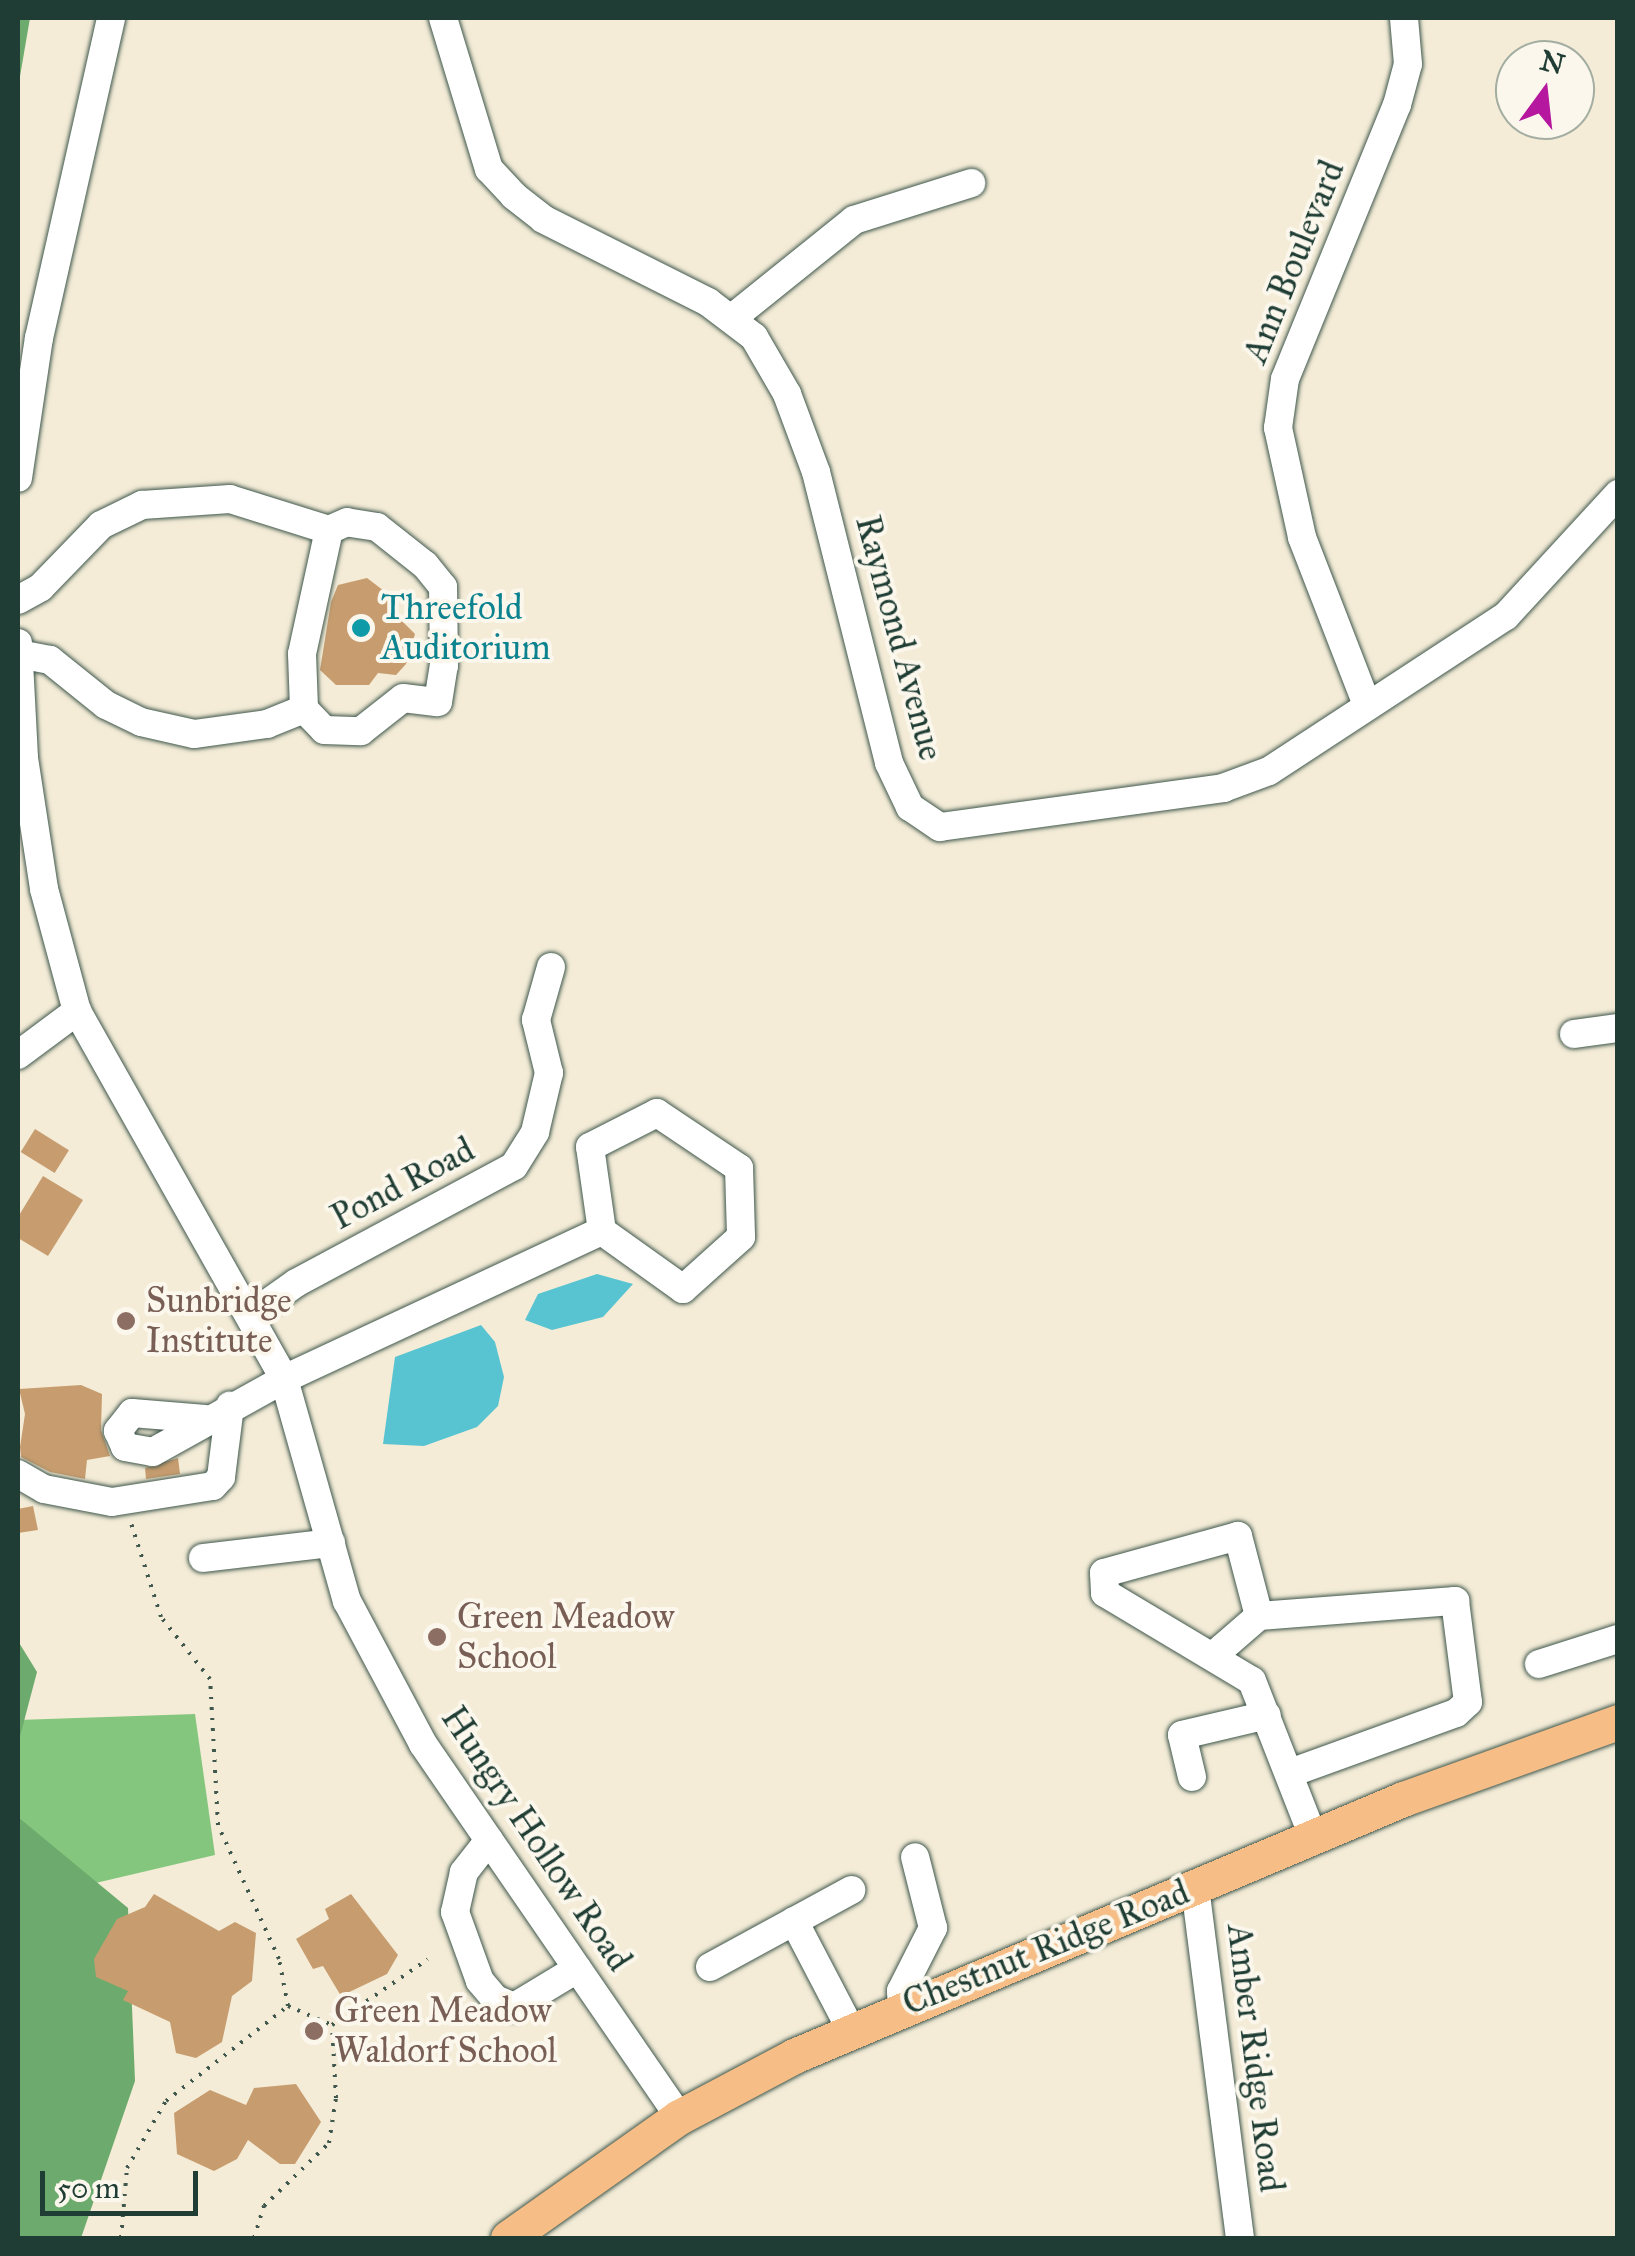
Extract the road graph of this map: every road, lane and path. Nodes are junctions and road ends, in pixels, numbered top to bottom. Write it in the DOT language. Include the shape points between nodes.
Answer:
graph roads {
  1 [pos="111,18"];
  2 [pos="443,18"];
  3 [pos="1404,18"];
  4 [pos="971,183"];
  5 [pos="731,320"];
  6 [pos="18,478"];
  7 [pos="1616,499"];
  8 [pos="329,530"];
  9 [pos="18,600"];
  10 [pos="18,643"];
  11 [pos="18,654"];
  12 [pos="1367,705"];
  13 [pos="304,709"];
  14 [pos="551,967"];
  15 [pos="77,1011"];
  16 [pos="1618,1028"];
  17 [pos="1574,1034"];
  18 [pos="18,1055"];
  19 [pos="602,1232"];
  20 [pos="250,1314"];
  21 [pos="284,1379"];
  22 [pos="18,1474"];
  23 [pos="128,1500"];
  24 [pos="331,1542"];
  25 [pos="203,1558"];
  26 [pos="1259,1616"];
  27 [pos="1618,1640"];
  28 [pos="1214,1654"];
  29 [pos="1538,1664"];
  30 [pos="1267,1716"];
  31 [pos="1618,1722"];
  32 [pos="1290,1773"];
  33 [pos="1192,1776"];
  34 [pos="1313,1837"];
  35 [pos="489,1840"];
  36 [pos="916,1857"];
  37 [pos="1195,1887"];
  38 [pos="851,1890"];
  39 [pos="794,1921"];
  40 [pos="428,1959"];
  41 [pos="710,1967"];
  42 [pos="577,1968"];
  43 [pos="288,2006"];
  44 [pos="902,2006"];
  45 [pos="332,2025"];
  46 [pos="851,2030"];
  47 [pos="678,2117"];
  48 [pos="121,2238"];
  49 [pos="254,2238"];
  50 [pos="508,2238"];
  51 [pos="1240,2238"];
  1 -- 6 [label="street" via="39,338"];
  2 -- 5 [label="street, Raymond Avenue" via="489,169 514,196"];
  3 -- 12 [label="street, Ann Boulevard" via="1408,64 1397,106 1286,380 1278,428 1302,538"];
  4 -- 5 [label="street" via="854,220"];
  5 -- 12 [label="street, Raymond Avenue" via="754,338 787,394 816,472 889,763 910,807 940,827 1223,788 1269,770"];
  7 -- 12 [label="street, Raymond Avenue" via="1506,616"];
  8 -- 9 [label="street" via="230,499 142,505 101,525 41,587"];
  8 -- 13 [label="street" via="302,654"];
  8 -- 13 [label="street" via="347,522 377,527 425,565 442,587 444,666 438,702 403,698 361,731 324,730"];
  10 -- 11 [label="street, Hungry Hollow Road"];
  11 -- 13 [label="street" via="50,660 106,705 141,722 194,734 267,724"];
  11 -- 15 [label="street, Hungry Hollow Road" via="24,758 44,888"];
  14 -- 20 [label="street, Pond Road" via="536,1020 548,1073 535,1132 514,1166"];
  15 -- 18 [label="street"];
  15 -- 20 [label="street, Hungry Hollow Road"];
  16 -- 17 [label="street"];
  19 -- 19 [label="street" via="590,1147 657,1113 739,1168 741,1237 683,1289"];
  19 -- 21 [label="street"];
  20 -- 21 [label="street, Hungry Hollow Road"];
  21 -- 23 [label="street" via="218,1412 221,1477 213,1486"];
  21 -- 24 [label="street, Hungry Hollow Road"];
  22 -- 23 [label="street" via="44,1489"];
  23 -- 43 [label="path" via="162,1617 210,1679 218,1825 279,1958"];
  24 -- 25 [label="street"];
  24 -- 35 [label="street, Hungry Hollow Road" via="348,1601 423,1744"];
  26 -- 28 [label="street"];
  26 -- 28 [label="street" via="1238,1536 1104,1573 1105,1594"];
  26 -- 32 [label="street" via="1456,1600 1468,1702 1456,1714"];
  27 -- 29 [label="street"];
  28 -- 30 [label="street" via="1252,1681"];
  30 -- 32 [label="street"];
  30 -- 33 [label="street" via="1182,1735"];
  31 -- 34 [label="main road, Chestnut Ridge Road" via="1500,1760"];
  32 -- 34 [label="street"];
  34 -- 37 [label="main road, Chestnut Ridge Road"];
  35 -- 42 [label="street, Hungry Hollow Road"];
  35 -- 42 [label="street" via="464,1872 455,1912 480,1981 495,1999 514,2007"];
  36 -- 44 [label="street" via="934,1928 900,1991"];
  37 -- 44 [label="main road, Chestnut Ridge Road"];
  37 -- 51 [label="street, Amber Ridge Road"];
  38 -- 39 [label="street"];
  39 -- 41 [label="street"];
  39 -- 46 [label="street"];
  40 -- 45 [label="path"];
  42 -- 47 [label="street, Hungry Hollow Road"];
  43 -- 45 [label="path"];
  43 -- 48 [label="path" via="166,2101 126,2168"];
  44 -- 46 [label="main road, Chestnut Ridge Road"];
  45 -- 49 [label="path" via="336,2098 329,2143 264,2206"];
  46 -- 47 [label="main road, Chestnut Ridge Road"];
  47 -- 50 [label="main road, Chestnut Ridge Road"];
}
